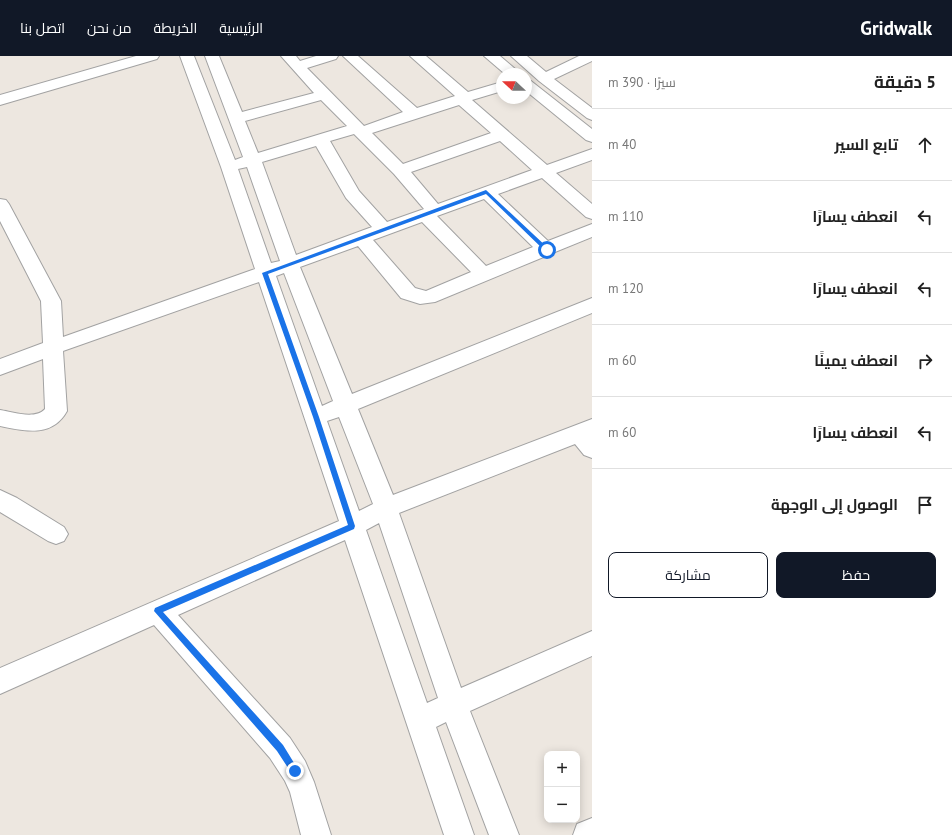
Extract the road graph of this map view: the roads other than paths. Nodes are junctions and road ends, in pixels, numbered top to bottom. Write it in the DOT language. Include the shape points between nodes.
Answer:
graph roads {
  1 [pos="152,56"];
  2 [pos="187,56"];
  3 [pos="212,56"];
  4 [pos="331,56"];
  5 [pos="350,56"];
  6 [pos="417,56"];
  7 [pos="491,56"];
  8 [pos="518,56"];
  9 [pos="590,56"];
  10 [pos="292,61"];
  11 [pos="506,68"];
  12 [pos="544,78"];
  13 [pos="532,82"];
  14 [pos="496,88"];
  15 [pos="532,89"];
  16 [pos="324,95"];
  17 [pos="463,98"];
  18 [pos="0,100"];
  19 [pos="414,114"];
  20 [pos="592,115"];
  21 [pos="237,118"];
  22 [pos="362,133"];
  23 [pos="502,135"];
  24 [pos="592,137"];
  25 [pos="324,145"];
  26 [pos="592,154"];
  27 [pos="253,161"];
  28 [pos="229,167"];
  29 [pos="400,170"];
  30 [pos="544,170"];
  31 [pos="486,192"];
  32 [pos="0,204"];
  33 [pos="430,212"];
  34 [pos="592,212"];
  35 [pos="383,229"];
  36 [pos="592,230"];
  37 [pos="361,238"];
  38 [pos="547,250"];
  39 [pos="290,264"];
  40 [pos="265,273"];
  41 [pos="484,275"];
  42 [pos="591,307"];
  43 [pos="54,347"];
  44 [pos="0,368"];
  45 [pos="347,406"];
  46 [pos="316,417"];
  47 [pos="0,418"];
  48 [pos="588,437"];
  49 [pos="0,500"];
  50 [pos="386,508"];
  51 [pos="352,526"];
  52 [pos="56,534"];
  53 [pos="158,611"];
  54 [pos="592,643"];
  55 [pos="0,681"];
  56 [pos="454,706"];
  57 [pos="420,720"];
  58 [pos="592,833"];
  59 [pos="316,835"];
  60 [pos="460,835"];
  61 [pos="504,835"];
  62 [pos="588,835"];
  1 -- 18 [label="street"];
  2 -- 28 [label="street"];
  3 -- 21 [label="street"];
  4 -- 10 [label="street"];
  5 -- 19 [label="street"];
  6 -- 17 [label="street"];
  7 -- 11 [label="street"];
  8 -- 12 [label="street"];
  9 -- 12 [label="street"];
  10 -- 16 [label="street"];
  12 -- 13 [label="street"];
  12 -- 20 [label="street"];
  14 -- 17 [label="street"];
  15 -- 24 [label="street"];
  16 -- 21 [label="street"];
  16 -- 22 [label="street"];
  17 -- 19 [label="street"];
  17 -- 23 [label="street"];
  19 -- 22 [label="street"];
  21 -- 27 [label="street"];
  22 -- 25 [label="street"];
  22 -- 29 [label="street"];
  23 -- 29 [label="street"];
  23 -- 30 [label="street"];
  25 -- 27 [label="street"];
  25 -- 35 [label="street" via="352,194"];
  26 -- 30 [label="street"];
  27 -- 28 [label="street"];
  27 -- 39 [label="street"];
  28 -- 40 [label="street"];
  29 -- 33 [label="street"];
  30 -- 31 [label="street"];
  30 -- 34 [label="street"];
  31 -- 33 [label="street"];
  31 -- 38 [label="street"];
  32 -- 43 [label="street" via="51,301"];
  33 -- 35 [label="street"];
  33 -- 41 [label="street"];
  35 -- 37 [label="street"];
  36 -- 38 [label="street"];
  37 -- 39 [label="street"];
  37 -- 41 [label="street" via="414,297 428,297"];
  38 -- 41 [label="street"];
  39 -- 40 [label="street"];
  39 -- 45 [label="street"];
  40 -- 43 [label="street"];
  40 -- 46 [label="street"];
  42 -- 45 [label="street"];
  43 -- 44 [label="street"];
  43 -- 47 [label="street" via="56,411 52,417 41,423"];
  45 -- 46 [label="street"];
  45 -- 50 [label="street"];
  46 -- 51 [label="street"];
  48 -- 50 [label="street"];
  49 -- 52 [label="street"];
  50 -- 51 [label="street"];
  50 -- 56 [label="street"];
  51 -- 53 [label="street"];
  51 -- 57 [label="street"];
  53 -- 55 [label="street"];
  53 -- 59 [label="street" via="280,748 295,771 304,792"];
  54 -- 56 [label="street"];
  56 -- 57 [label="street"];
  56 -- 61 [label="street"];
  57 -- 60 [label="street"];
  58 -- 62 [label="street"];
}
